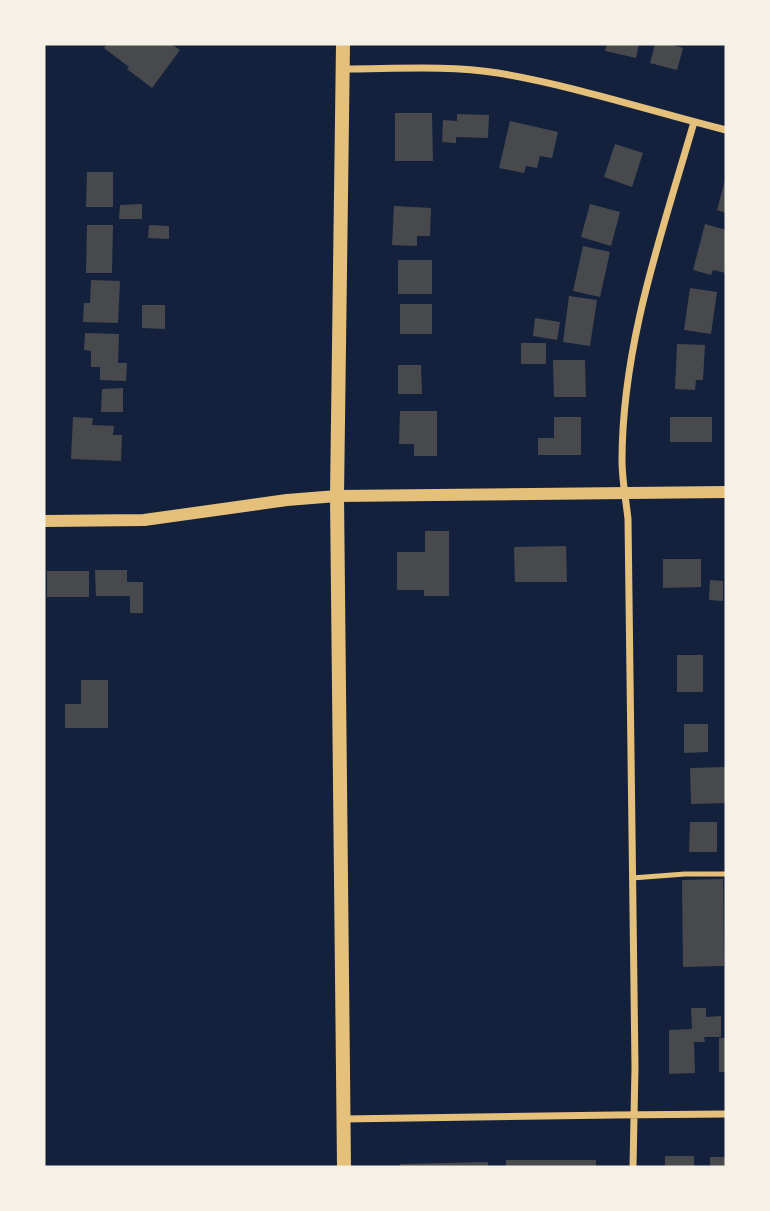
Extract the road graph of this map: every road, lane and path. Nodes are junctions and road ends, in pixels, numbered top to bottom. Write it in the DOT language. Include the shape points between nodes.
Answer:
graph roads {
  1 [pos="343,44"];
  2 [pos="343,69"];
  3 [pos="694,122"];
  4 [pos="726,130"];
  5 [pos="726,492"];
  6 [pos="626,493"];
  7 [pos="337,496"];
  8 [pos="44,522"];
  9 [pos="726,874"];
  10 [pos="632,878"];
  11 [pos="634,1114"];
  12 [pos="726,1114"];
  13 [pos="344,1119"];
  14 [pos="344,1167"];
  15 [pos="634,1167"];
  1 -- 2 [label="main road"];
  2 -- 3 [label="street" via="496,73"];
  2 -- 7 [label="main road"];
  3 -- 4 [label="street"];
  3 -- 6 [label="street" via="642,305 627,383 622,462"];
  5 -- 6 [label="street"];
  6 -- 7 [label="street"];
  6 -- 10 [label="street"];
  7 -- 8 [label="street" via="144,520"];
  7 -- 13 [label="main road"];
  9 -- 10 [label="lane"];
  10 -- 11 [label="street"];
  11 -- 12 [label="street"];
  11 -- 13 [label="street"];
  11 -- 15 [label="street"];
  13 -- 14 [label="main road"];
}
